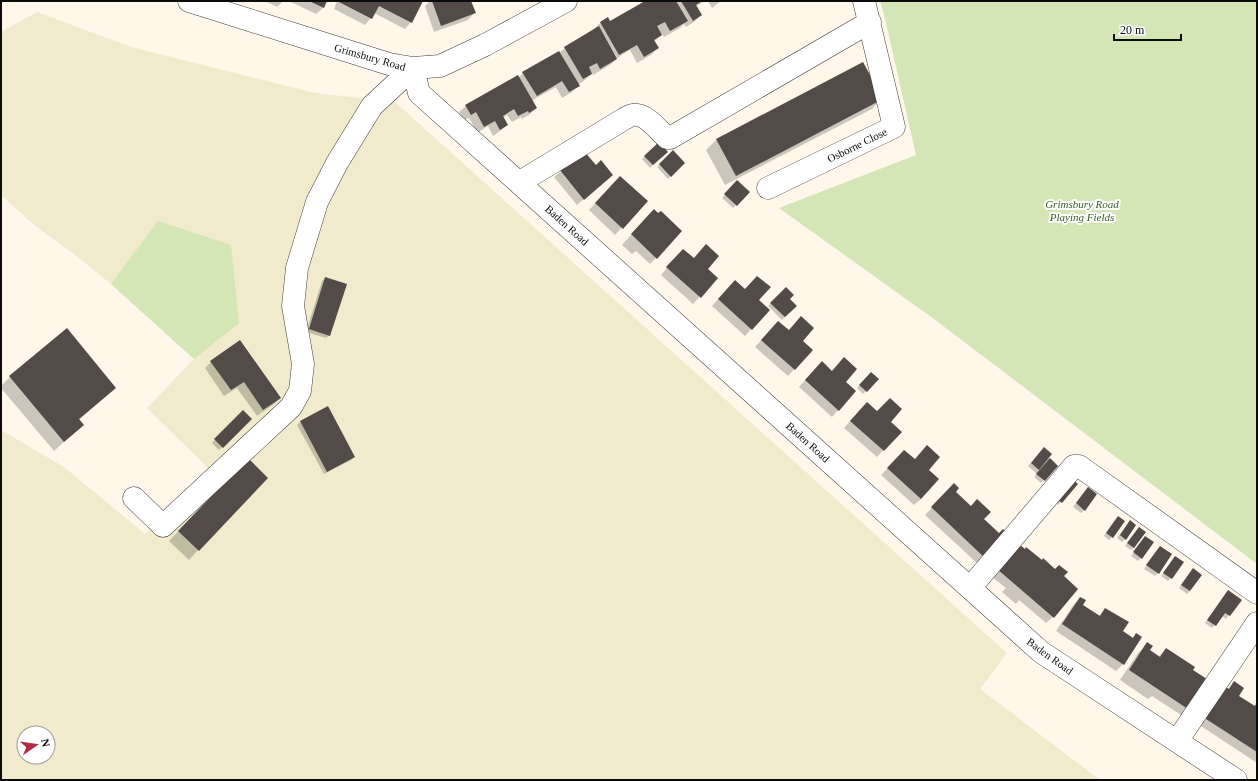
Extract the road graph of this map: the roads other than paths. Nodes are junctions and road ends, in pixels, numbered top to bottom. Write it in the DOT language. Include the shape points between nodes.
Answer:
graph roads {
  1 [pos="190,1"];
  2 [pos="566,1"];
  3 [pos="864,1"];
  4 [pos="870,22"];
  5 [pos="412,68"];
  6 [pos="520,182"];
  7 [pos="768,188"];
  8 [pos="134,498"];
  9 [pos="970,588"];
  10 [pos="1257,593"];
  11 [pos="1257,623"];
  12 [pos="1177,741"];
  13 [pos="1236,780"];
  1 -- 5 [label="street, Grimsbury Road" via="389,64"];
  2 -- 5 [label="street, Grimsbury Road" via="440,66"];
  3 -- 4 [label="street, Osborne Close"];
  4 -- 6 [label="street" via="670,138 641,115 632,115"];
  4 -- 7 [label="street, Osborne Close" via="894,127"];
  5 -- 6 [label="street, Baden Road" via="419,93"];
  5 -- 8 [label="street" via="372,106 337,163 317,202 296,268 293,306 303,364 300,391 291,407 163,526"];
  6 -- 9 [label="street, Baden Road"];
  9 -- 10 [label="street" via="1074,466 1079,466"];
  9 -- 12 [label="street, Baden Road" via="1041,652"];
  11 -- 12 [label="street"];
  12 -- 13 [label="street, Baden Road"];
}
